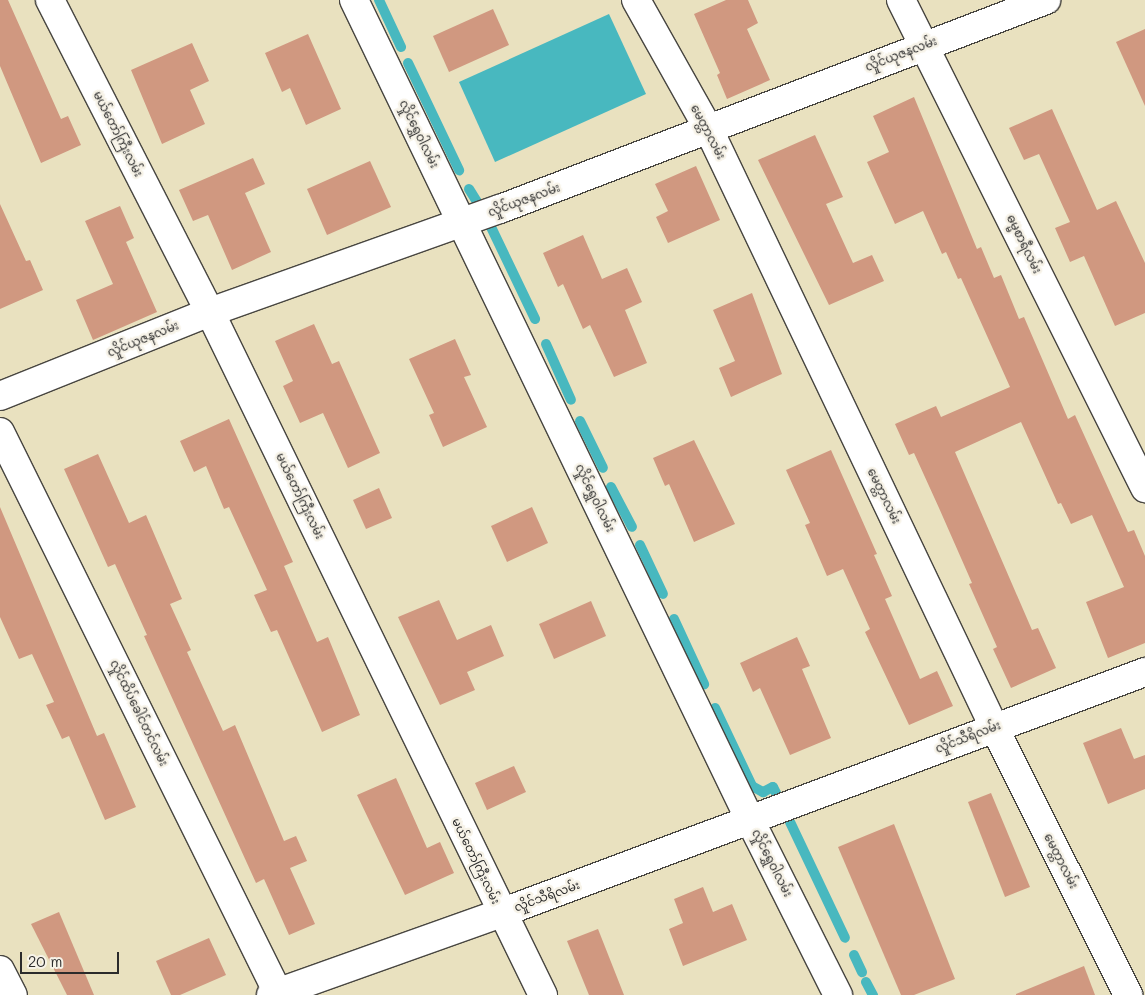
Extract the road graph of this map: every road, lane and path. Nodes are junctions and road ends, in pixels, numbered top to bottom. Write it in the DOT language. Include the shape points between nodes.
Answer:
graph roads {
  1 [pos="50,0"];
  2 [pos="354,0"];
  3 [pos="636,0"];
  4 [pos="901,0"];
  5 [pos="1046,0"];
  6 [pos="924,44"];
  7 [pos="709,130"];
  8 [pos="462,223"];
  9 [pos="210,312"];
  10 [pos="0,396"];
  11 [pos="0,432"];
  12 [pos="1145,488"];
  13 [pos="1145,672"];
  14 [pos="994,727"];
  15 [pos="757,818"];
  16 [pos="501,914"];
  17 [pos="0,970"];
  18 [pos="276,994"];
  19 [pos="13,995"];
  20 [pos="543,995"];
  21 [pos="838,995"];
  22 [pos="1128,995"];
  1 -- 9 [label="street, မယ်တော်ကြီးလမ်း"];
  2 -- 8 [label="street, လှိုင်ရွှေဝါလမ်း"];
  3 -- 7 [label="street, မေတ္တာလမ်း"];
  4 -- 6 [label="street, ဓမ္မစာရီလမ်း"];
  5 -- 6 [label="street, လှိုင်ယုဇနလမ်း"];
  6 -- 7 [label="street, လှိုင်ယုဇနလမ်း"];
  6 -- 12 [label="street, ဓမ္မစာရီလမ်း"];
  7 -- 8 [label="street, လှိုင်ယုဇနလမ်း"];
  7 -- 14 [label="street, မေတ္တာလမ်း"];
  8 -- 9 [label="street, လှိုင်ယုဇနလမ်း"];
  8 -- 15 [label="street, လှိုင်ရွှေဝါလမ်း"];
  9 -- 10 [label="street, လှိုင်ယုဇနလမ်း"];
  9 -- 16 [label="street, မယ်တော်ကြီးလမ်း"];
  11 -- 18 [label="street, လှိုင်ထိပ်ခေါင်တင်လမ်း"];
  13 -- 14 [label="street, လှိုင်သီရိလမ်း"];
  14 -- 15 [label="street, လှိုင်သီရိလမ်း"];
  14 -- 22 [label="street, မေတ္တာလမ်း"];
  15 -- 16 [label="street, လှိုင်သီရိလမ်း"];
  15 -- 21 [label="street, လှိုင်ရွှေဝါလမ်း"];
  16 -- 18 [label="street, လှိုင်သီရိလမ်း"];
  16 -- 20 [label="street, မယ်တော်ကြီးလမ်း"];
  17 -- 19 [label="street"];
}
